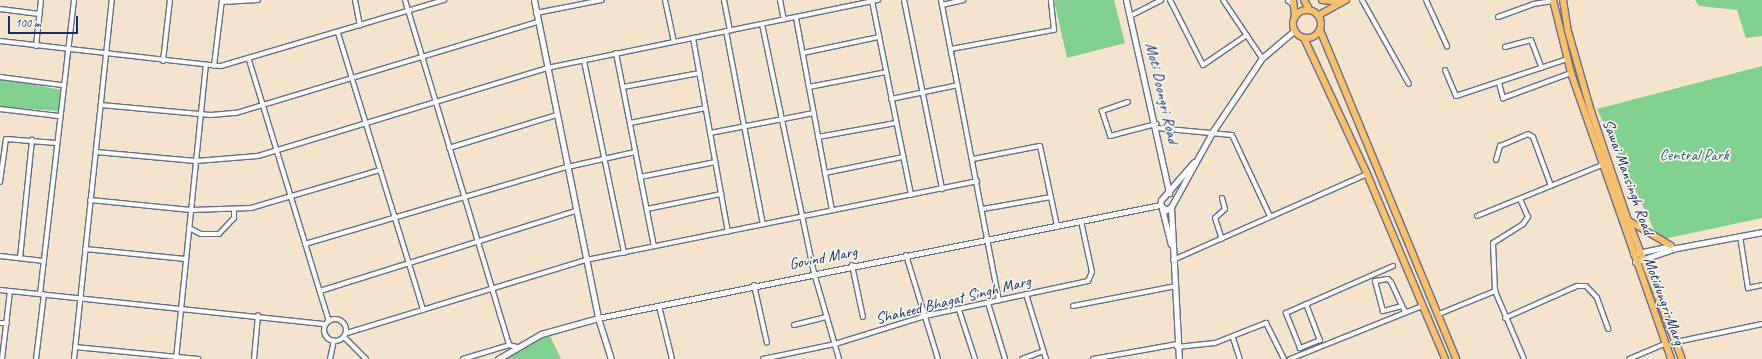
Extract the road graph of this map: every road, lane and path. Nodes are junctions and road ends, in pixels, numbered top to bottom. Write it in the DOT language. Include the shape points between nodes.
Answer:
graph roads {
  1 [pos="41,0"];
  2 [pos="74,0"];
  3 [pos="112,0"];
  4 [pos="170,0"];
  5 [pos="258,0"];
  6 [pos="355,0"];
  7 [pos="405,0"];
  8 [pos="444,0"];
  9 [pos="534,0"];
  10 [pos="602,0"];
  11 [pos="665,0"];
  12 [pos="724,0"];
  13 [pos="780,0"];
  14 [pos="878,0"];
  15 [pos="904,0"];
  16 [pos="963,0"];
  17 [pos="1051,0"];
  18 [pos="1126,0"];
  19 [pos="1161,0"];
  20 [pos="1170,0"];
  21 [pos="1224,0"];
  22 [pos="1304,0"];
  23 [pos="1322,0"];
  24 [pos="1362,0"];
  25 [pos="1426,0"];
  26 [pos="1563,0"];
  27 [pos="222,1"];
  28 [pos="595,1"];
  29 [pos="872,1"];
  30 [pos="1291,1"];
  31 [pos="1344,1"];
  32 [pos="1553,1"];
  33 [pos="942,2"];
  34 [pos="0,9"];
  35 [pos="1309,9"];
  36 [pos="407,11"];
  37 [pos="536,13"];
  38 [pos="40,14"];
  39 [pos="1319,15"];
  40 [pos="1130,16"];
  41 [pos="1295,16"];
  42 [pos="1498,17"];
  43 [pos="796,18"];
  44 [pos="784,20"];
  45 [pos="538,22"];
  46 [pos="762,24"];
  47 [pos="360,26"];
  48 [pos="1295,30"];
  49 [pos="1320,30"];
  50 [pos="728,31"];
  51 [pos="338,33"];
  52 [pos="1247,34"];
  53 [pos="879,37"];
  54 [pos="693,38"];
  55 [pos="1304,38"];
  56 [pos="0,41"];
  57 [pos="674,42"];
  58 [pos="36,46"];
  59 [pos="1447,46"];
  60 [pos="1505,47"];
  61 [pos="951,49"];
  62 [pos="67,50"];
  63 [pos="803,53"];
  64 [pos="616,54"];
  65 [pos="106,55"];
  66 [pos="421,58"];
  67 [pos="1262,58"];
  68 [pos="1567,59"];
  69 [pos="249,60"];
  70 [pos="163,61"];
  71 [pos="584,61"];
  72 [pos="206,66"];
  73 [pos="214,66"];
  74 [pos="547,68"];
  75 [pos="1542,68"];
  76 [pos="1445,70"];
  77 [pos="886,72"];
  78 [pos="700,73"];
  79 [pos="1571,74"];
  80 [pos="0,77"];
  81 [pos="353,79"];
  82 [pos="1499,83"];
  83 [pos="1409,84"];
  84 [pos="62,85"];
  85 [pos="958,85"];
  86 [pos="623,87"];
  87 [pos="809,87"];
  88 [pos="923,92"];
  89 [pos="891,99"];
  90 [pos="435,102"];
  91 [pos="1128,102"];
  92 [pos="101,105"];
  93 [pos="263,105"];
  94 [pos="0,108"];
  95 [pos="706,108"];
  96 [pos="814,113"];
  97 [pos="201,114"];
  98 [pos="557,115"];
  99 [pos="59,116"];
  100 [pos="782,120"];
  101 [pos="366,123"];
  102 [pos="630,123"];
  103 [pos="896,123"];
  104 [pos="1156,126"];
  105 [pos="744,128"];
  106 [pos="1213,131"];
  107 [pos="710,133"];
  108 [pos="818,137"];
  109 [pos="32,140"];
  110 [pos="56,143"];
  111 [pos="449,148"];
  112 [pos="276,150"];
  113 [pos="96,152"];
  114 [pos="635,152"];
  115 [pos="903,157"];
  116 [pos="1198,157"];
  117 [pos="973,159"];
  118 [pos="605,160"];
  119 [pos="1496,160"];
  120 [pos="196,161"];
  121 [pos="716,162"];
  122 [pos="1602,165"];
  123 [pos="567,167"];
  124 [pos="380,170"];
  125 [pos="825,173"];
  126 [pos="1367,174"];
  127 [pos="640,177"];
  128 [pos="0,182"];
  129 [pos="977,182"];
  130 [pos="1551,186"];
  131 [pos="942,188"];
  132 [pos="721,194"];
  133 [pos="911,195"];
  134 [pos="1168,195"];
  135 [pos="464,196"];
  136 [pos="1051,197"];
  137 [pos="291,198"];
  138 [pos="1222,198"];
  139 [pos="1520,199"];
  140 [pos="90,200"];
  141 [pos="1172,204"];
  142 [pos="1161,207"];
  143 [pos="1394,208"];
  144 [pos="647,209"];
  145 [pos="982,209"];
  146 [pos="191,210"];
  147 [pos="234,210"];
  148 [pos="832,210"];
  149 [pos="576,211"];
  150 [pos="1383,213"];
  151 [pos="801,216"];
  152 [pos="1270,216"];
  153 [pos="1477,216"];
  154 [pos="395,217"];
  155 [pos="1628,220"];
  156 [pos="1081,221"];
  157 [pos="763,225"];
  158 [pos="1057,226"];
  159 [pos="189,228"];
  160 [pos="728,232"];
  161 [pos="1762,232"];
  162 [pos="1740,236"];
  163 [pos="988,239"];
  164 [pos="1222,239"];
  165 [pos="477,242"];
  166 [pos="305,244"];
  167 [pos="654,246"];
  168 [pos="1673,247"];
  169 [pos="1173,248"];
  170 [pos="85,249"];
  171 [pos="1641,251"];
  172 [pos="624,253"];
  173 [pos="1633,254"];
  174 [pos="906,255"];
  175 [pos="0,256"];
  176 [pos="20,258"];
  177 [pos="186,259"];
  178 [pos="1644,259"];
  179 [pos="586,260"];
  180 [pos="1173,260"];
  181 [pos="44,261"];
  182 [pos="1635,262"];
  183 [pos="409,264"];
  184 [pos="852,265"];
  185 [pos="1393,266"];
  186 [pos="814,273"];
  187 [pos="754,285"];
  188 [pos="1762,285"];
  189 [pos="1176,286"];
  190 [pos="492,288"];
  191 [pos="0,290"];
  192 [pos="10,290"];
  193 [pos="320,291"];
  194 [pos="1495,291"];
  195 [pos="42,294"];
  196 [pos="1026,294"];
  197 [pos="80,297"];
  198 [pos="999,300"];
  199 [pos="988,303"];
  200 [pos="1306,304"];
  201 [pos="659,306"];
  202 [pos="1073,306"];
  203 [pos="1402,306"];
  204 [pos="1422,306"];
  205 [pos="181,308"];
  206 [pos="423,309"];
  207 [pos="959,310"];
  208 [pos="1405,313"];
  209 [pos="1439,314"];
  210 [pos="258,315"];
  211 [pos="925,316"];
  212 [pos="827,317"];
  213 [pos="863,317"];
  214 [pos="598,318"];
  215 [pos="1505,318"];
  216 [pos="328,319"];
  217 [pos="0,323"];
  218 [pos="6,323"];
  219 [pos="323,324"];
  220 [pos="1762,324"];
  221 [pos="794,325"];
  222 [pos="1608,329"];
  223 [pos="346,333"];
  224 [pos="344,338"];
  225 [pos="1233,338"];
  226 [pos="334,340"];
  227 [pos="1676,342"];
  228 [pos="767,343"];
  229 [pos="835,344"];
  230 [pos="1665,344"];
  231 [pos="509,345"];
  232 [pos="1178,346"];
  233 [pos="517,347"];
  234 [pos="75,348"];
  235 [pos="1044,352"];
  236 [pos="176,358"];
  237 [pos="2,359"];
  238 [pos="36,359"];
  239 [pos="74,359"];
  240 [pos="198,359"];
  241 [pos="254,359"];
  242 [pos="330,359"];
  243 [pos="366,359"];
  244 [pos="463,359"];
  245 [pos="498,359"];
  246 [pos="611,359"];
  247 [pos="672,359"];
  248 [pos="763,359"];
  249 [pos="840,359"];
  250 [pos="938,359"];
  251 [pos="975,359"];
  252 [pos="1005,359"];
  253 [pos="1022,359"];
  254 [pos="1046,359"];
  255 [pos="1093,359"];
  256 [pos="1179,359"];
  257 [pos="1240,359"];
  258 [pos="1284,359"];
  259 [pos="1290,359"];
  260 [pos="1444,359"];
  261 [pos="1456,359"];
  262 [pos="1524,359"];
  263 [pos="1630,359"];
  264 [pos="1671,359"];
  265 [pos="1682,359"];
  1 -- 38 [label="street"];
  2 -- 62 [label="street"];
  3 -- 65 [label="street"];
  4 -- 70 [label="street"];
  5 -- 27 [label="street"];
  6 -- 47 [label="street"];
  7 -- 36 [label="street"];
  8 -- 36 [label="street"];
  9 -- 37 [label="street"];
  10 -- 28 [label="street"];
  11 -- 57 [label="street"];
  12 -- 50 [label="street"];
  13 -- 44 [label="street"];
  14 -- 29 [label="street"];
  15 -- 88 [label="street"];
  16 -- 33 [label="street"];
  17 -- 61 [label="street" via="1054,30"];
  18 -- 40 [label="street, Moti Doongri Road"];
  19 -- 40 [label="street"];
  20 -- 52 [label="street" via="1203,65"];
  21 -- 52 [label="street"];
  22 -- 35 [label="main road"];
  23 -- 31 [label="main road"];
  24 -- 83 [label="street"];
  25 -- 59 [label="street"];
  26 -- 155 [label="main road, Sawai Mansingh Road" via="1577,64"];
  27 -- 73 [label="street"];
  28 -- 37 [label="street"];
  29 -- 43 [label="street"];
  29 -- 53 [label="street"];
  30 -- 41 [label="main road"];
  31 -- 39 [label="main road"];
  32 -- 42 [label="street" via="1533,4"];
  32 -- 68 [label="main road, Motidungri Marg"];
  33 -- 61 [label="street"];
  34 -- 38 [label="street"];
  35 -- 39 [label="main road"];
  35 -- 41 [label="main road"];
  36 -- 47 [label="street"];
  36 -- 66 [label="street"];
  37 -- 45 [label="street"];
  38 -- 58 [label="street"];
  39 -- 49 [label="main road"];
  40 -- 104 [label="street, Moti Doongri Road"];
  41 -- 48 [label="main road"];
  43 -- 44 [label="street"];
  43 -- 63 [label="street"];
  44 -- 46 [label="street"];
  45 -- 66 [label="street"];
  45 -- 74 [label="street"];
  46 -- 50 [label="street"];
  46 -- 100 [label="street"];
  47 -- 51 [label="street"];
  48 -- 55 [label="main road"];
  48 -- 67 [label="street"];
  49 -- 55 [label="main road" via="1314,36"];
  49 -- 143 [label="main road"];
  50 -- 54 [label="street"];
  50 -- 105 [label="street"];
  51 -- 69 [label="street"];
  51 -- 81 [label="street"];
  52 -- 67 [label="street"];
  53 -- 63 [label="street"];
  53 -- 77 [label="street"];
  54 -- 57 [label="street"];
  54 -- 78 [label="street"];
  55 -- 126 [label="main road"];
  56 -- 58 [label="street"];
  57 -- 64 [label="street"];
  58 -- 62 [label="street"];
  60 -- 75 [label="street" via="1530,40"];
  61 -- 85 [label="street"];
  62 -- 65 [label="street"];
  62 -- 84 [label="street"];
  63 -- 87 [label="street"];
  64 -- 71 [label="street"];
  64 -- 86 [label="street"];
  65 -- 70 [label="street"];
  65 -- 92 [label="street"];
  66 -- 81 [label="street"];
  66 -- 90 [label="street"];
  67 -- 106 [label="street"];
  68 -- 75 [label="street"];
  68 -- 79 [label="main road, Motidungri Marg"];
  69 -- 73 [label="street"];
  69 -- 93 [label="street"];
  70 -- 72 [label="street"];
  71 -- 74 [label="street"];
  71 -- 118 [label="street"];
  72 -- 73 [label="street"];
  72 -- 97 [label="street"];
  74 -- 90 [label="street"];
  74 -- 98 [label="street"];
  75 -- 82 [label="street"];
  76 -- 82 [label="street" via="1456,96"];
  77 -- 87 [label="street"];
  77 -- 89 [label="street"];
  78 -- 86 [label="street"];
  78 -- 95 [label="street"];
  79 -- 82 [label="street" via="1503,98"];
  79 -- 122 [label="main road, Motidungri Marg"];
  80 -- 84 [label="street"];
  81 -- 93 [label="street"];
  81 -- 101 [label="street"];
  84 -- 99 [label="street"];
  85 -- 88 [label="street"];
  85 -- 117 [label="street"];
  86 -- 102 [label="street"];
  87 -- 96 [label="street"];
  88 -- 89 [label="street"];
  88 -- 131 [label="street"];
  89 -- 103 [label="street"];
  90 -- 101 [label="street"];
  90 -- 111 [label="street"];
  91 -- 104 [label="street" via="1102,111 1110,136"];
  92 -- 97 [label="street"];
  92 -- 113 [label="street"];
  93 -- 97 [label="street" via="224,115"];
  93 -- 112 [label="street"];
  94 -- 99 [label="street"];
  95 -- 102 [label="street"];
  95 -- 107 [label="street"];
  96 -- 100 [label="street"];
  96 -- 108 [label="street"];
  97 -- 120 [label="street"];
  98 -- 111 [label="street"];
  98 -- 123 [label="street"];
  99 -- 110 [label="street"];
  100 -- 105 [label="street"];
  100 -- 151 [label="street"];
  101 -- 112 [label="street"];
  101 -- 124 [label="street"];
  102 -- 114 [label="street"];
  103 -- 108 [label="street"];
  103 -- 115 [label="street"];
  104 -- 106 [label="street"];
  104 -- 134 [label="street, Moti Doongri Road"];
  105 -- 107 [label="street"];
  105 -- 157 [label="street"];
  106 -- 116 [label="street"];
  106 -- 152 [label="street" via="1225,132 1239,143"];
  107 -- 121 [label="street"];
  108 -- 125 [label="street"];
  109 -- 110 [label="street"];
  109 -- 128 [label="street" via="6,139"];
  109 -- 176 [label="street"];
  110 -- 181 [label="street"];
  111 -- 135 [label="street"];
  112 -- 120 [label="street" via="243,159"];
  112 -- 137 [label="street"];
  113 -- 120 [label="street"];
  113 -- 140 [label="street"];
  114 -- 118 [label="street"];
  114 -- 127 [label="street"];
  115 -- 125 [label="street"];
  115 -- 133 [label="street"];
  116 -- 134 [label="street"];
  116 -- 141 [label="street"];
  117 -- 129 [label="street"];
  117 -- 136 [label="street" via="1040,146"];
  118 -- 123 [label="street"];
  118 -- 172 [label="street"];
  119 -- 130 [label="street" via="1500,146 1528,134 1533,137"];
  120 -- 146 [label="street"];
  121 -- 127 [label="street"];
  121 -- 132 [label="street"];
  122 -- 130 [label="street"];
  122 -- 173 [label="main road, Motidungri Marg"];
  123 -- 135 [label="street"];
  123 -- 149 [label="street"];
  124 -- 137 [label="street"];
  124 -- 154 [label="street"];
  125 -- 148 [label="street"];
  126 -- 150 [label="main road"];
  126 -- 152 [label="street"];
  127 -- 144 [label="street"];
  129 -- 131 [label="street"];
  129 -- 145 [label="street"];
  130 -- 139 [label="street"];
  131 -- 133 [label="street"];
  132 -- 144 [label="street"];
  132 -- 160 [label="street"];
  133 -- 148 [label="street"];
  134 -- 141 [label="street"];
  134 -- 142 [label="street"];
  135 -- 154 [label="street"];
  135 -- 165 [label="street"];
  136 -- 145 [label="street"];
  136 -- 158 [label="street"];
  137 -- 147 [label="street"];
  137 -- 166 [label="street"];
  138 -- 164 [label="street" via="1225,209 1215,218"];
  139 -- 153 [label="street"];
  139 -- 194 [label="street" via="1528,217 1523,224 1493,243"];
  140 -- 146 [label="street"];
  140 -- 170 [label="street"];
  141 -- 142 [label="street, Govind Marg"];
  141 -- 169 [label="street"];
  142 -- 156 [label="street, Govind Marg"];
  142 -- 169 [label="street"];
  143 -- 150 [label="main road"];
  143 -- 209 [label="main road"];
  144 -- 167 [label="street"];
  145 -- 163 [label="street"];
  146 -- 147 [label="street"];
  146 -- 159 [label="street"];
  147 -- 159 [label="street" via="234,218 219,234 201,234"];
  148 -- 151 [label="street"];
  149 -- 165 [label="street"];
  149 -- 179 [label="street"];
  150 -- 204 [label="main road"];
  151 -- 157 [label="street"];
  151 -- 186 [label="street"];
  152 -- 164 [label="street"];
  154 -- 166 [label="street"];
  154 -- 183 [label="street"];
  155 -- 168 [label="main road"];
  155 -- 171 [label="main road, Sawai Mansingh Road"];
  156 -- 158 [label="street, Govind Marg"];
  156 -- 196 [label="street, Shaheed Bhagat Singh Marg" via="1091,277"];
  157 -- 160 [label="street"];
  158 -- 163 [label="street, Govind Marg"];
  159 -- 177 [label="street"];
  160 -- 167 [label="street"];
  161 -- 162 [label="street"];
  162 -- 168 [label="street"];
  162 -- 188 [label="street" via="1748,288"];
  163 -- 174 [label="street, Govind Marg"];
  163 -- 198 [label="street"];
  164 -- 180 [label="street"];
  165 -- 183 [label="street"];
  165 -- 190 [label="street"];
  166 -- 193 [label="street"];
  167 -- 172 [label="street"];
  168 -- 171 [label="street"];
  168 -- 178 [label="street"];
  169 -- 180 [label="street"];
  170 -- 177 [label="street"];
  170 -- 197 [label="street"];
  171 -- 173 [label="street"];
  171 -- 178 [label="main road, Sawai Mansingh Road"];
  172 -- 179 [label="street"];
  173 -- 182 [label="main road, Motidungri Marg"];
  174 -- 184 [label="street, Govind Marg"];
  174 -- 211 [label="street"];
  175 -- 176 [label="street"];
  176 -- 181 [label="street"];
  177 -- 205 [label="street"];
  178 -- 182 [label="street"];
  178 -- 227 [label="main road, Sawai Mansingh Road"];
  179 -- 190 [label="street"];
  179 -- 214 [label="street"];
  180 -- 189 [label="street"];
  181 -- 195 [label="street"];
  182 -- 230 [label="main road, Motidungri Marg"];
  183 -- 193 [label="street"];
  183 -- 206 [label="street"];
  184 -- 186 [label="street, Govind Marg"];
  184 -- 213 [label="street"];
  185 -- 200 [label="street"];
  186 -- 187 [label="street, Govind Marg"];
  186 -- 212 [label="street"];
  187 -- 201 [label="street, Govind Marg"];
  187 -- 228 [label="street"];
  189 -- 202 [label="street"];
  189 -- 232 [label="street"];
  190 -- 206 [label="street"];
  190 -- 231 [label="street"];
  191 -- 192 [label="street"];
  192 -- 195 [label="street"];
  192 -- 218 [label="street"];
  193 -- 216 [label="street"];
  194 -- 209 [label="street"];
  194 -- 215 [label="street"];
  195 -- 197 [label="street"];
  195 -- 238 [label="street"];
  196 -- 198 [label="street, Shaheed Bhagat Singh Marg"];
  196 -- 235 [label="street"];
  197 -- 205 [label="street"];
  197 -- 234 [label="street"];
  198 -- 199 [label="street, Shaheed Bhagat Singh Marg"];
  199 -- 207 [label="street, Shaheed Bhagat Singh Marg"];
  199 -- 252 [label="street"];
  200 -- 200 [label="street" via="1284,316 1300,348 1320,340"];
  201 -- 214 [label="street, Govind Marg"];
  201 -- 247 [label="street"];
  203 -- 203 [label="street" via="1388,278 1375,281 1383,312"];
  203 -- 208 [label="street"];
  204 -- 208 [label="street"];
  204 -- 260 [label="main road"];
  205 -- 210 [label="street"];
  205 -- 236 [label="street"];
  206 -- 223 [label="street"];
  207 -- 211 [label="street, Shaheed Bhagat Singh Marg"];
  207 -- 251 [label="street"];
  208 -- 259 [label="street"];
  209 -- 261 [label="main road"];
  210 -- 219 [label="street"];
  210 -- 241 [label="street"];
  211 -- 229 [label="street, Shaheed Bhagat Singh Marg"];
  211 -- 250 [label="street"];
  212 -- 221 [label="street"];
  212 -- 229 [label="street"];
  214 -- 233 [label="street, Govind Marg" via="541,334"];
  214 -- 246 [label="street"];
  215 -- 222 [label="street" via="1577,286 1586,286 1597,298"];
  215 -- 262 [label="street"];
  216 -- 219 [label="street"];
  216 -- 223 [label="street" via="336,320"];
  217 -- 218 [label="street"];
  218 -- 237 [label="street"];
  219 -- 226 [label="street" via="324,332"];
  220 -- 227 [label="street"];
  223 -- 224 [label="street"];
  224 -- 226 [label="street"];
  224 -- 243 [label="street"];
  225 -- 232 [label="street"];
  225 -- 257 [label="street"];
  225 -- 258 [label="street" via="1266,323"];
  226 -- 242 [label="street"];
  227 -- 265 [label="main road, Sawai Mansingh Road"];
  229 -- 248 [label="street, Shaheed Bhagat Singh Marg"];
  229 -- 249 [label="street"];
  230 -- 263 [label="street"];
  230 -- 264 [label="main road, Motidungri Marg"];
  231 -- 233 [label="street"];
  231 -- 244 [label="street"];
  232 -- 255 [label="street"];
  232 -- 256 [label="street"];
  233 -- 245 [label="street, Govind Marg"];
  234 -- 236 [label="street"];
  234 -- 239 [label="street"];
  235 -- 253 [label="street"];
  235 -- 254 [label="street"];
  236 -- 240 [label="street"];
}
